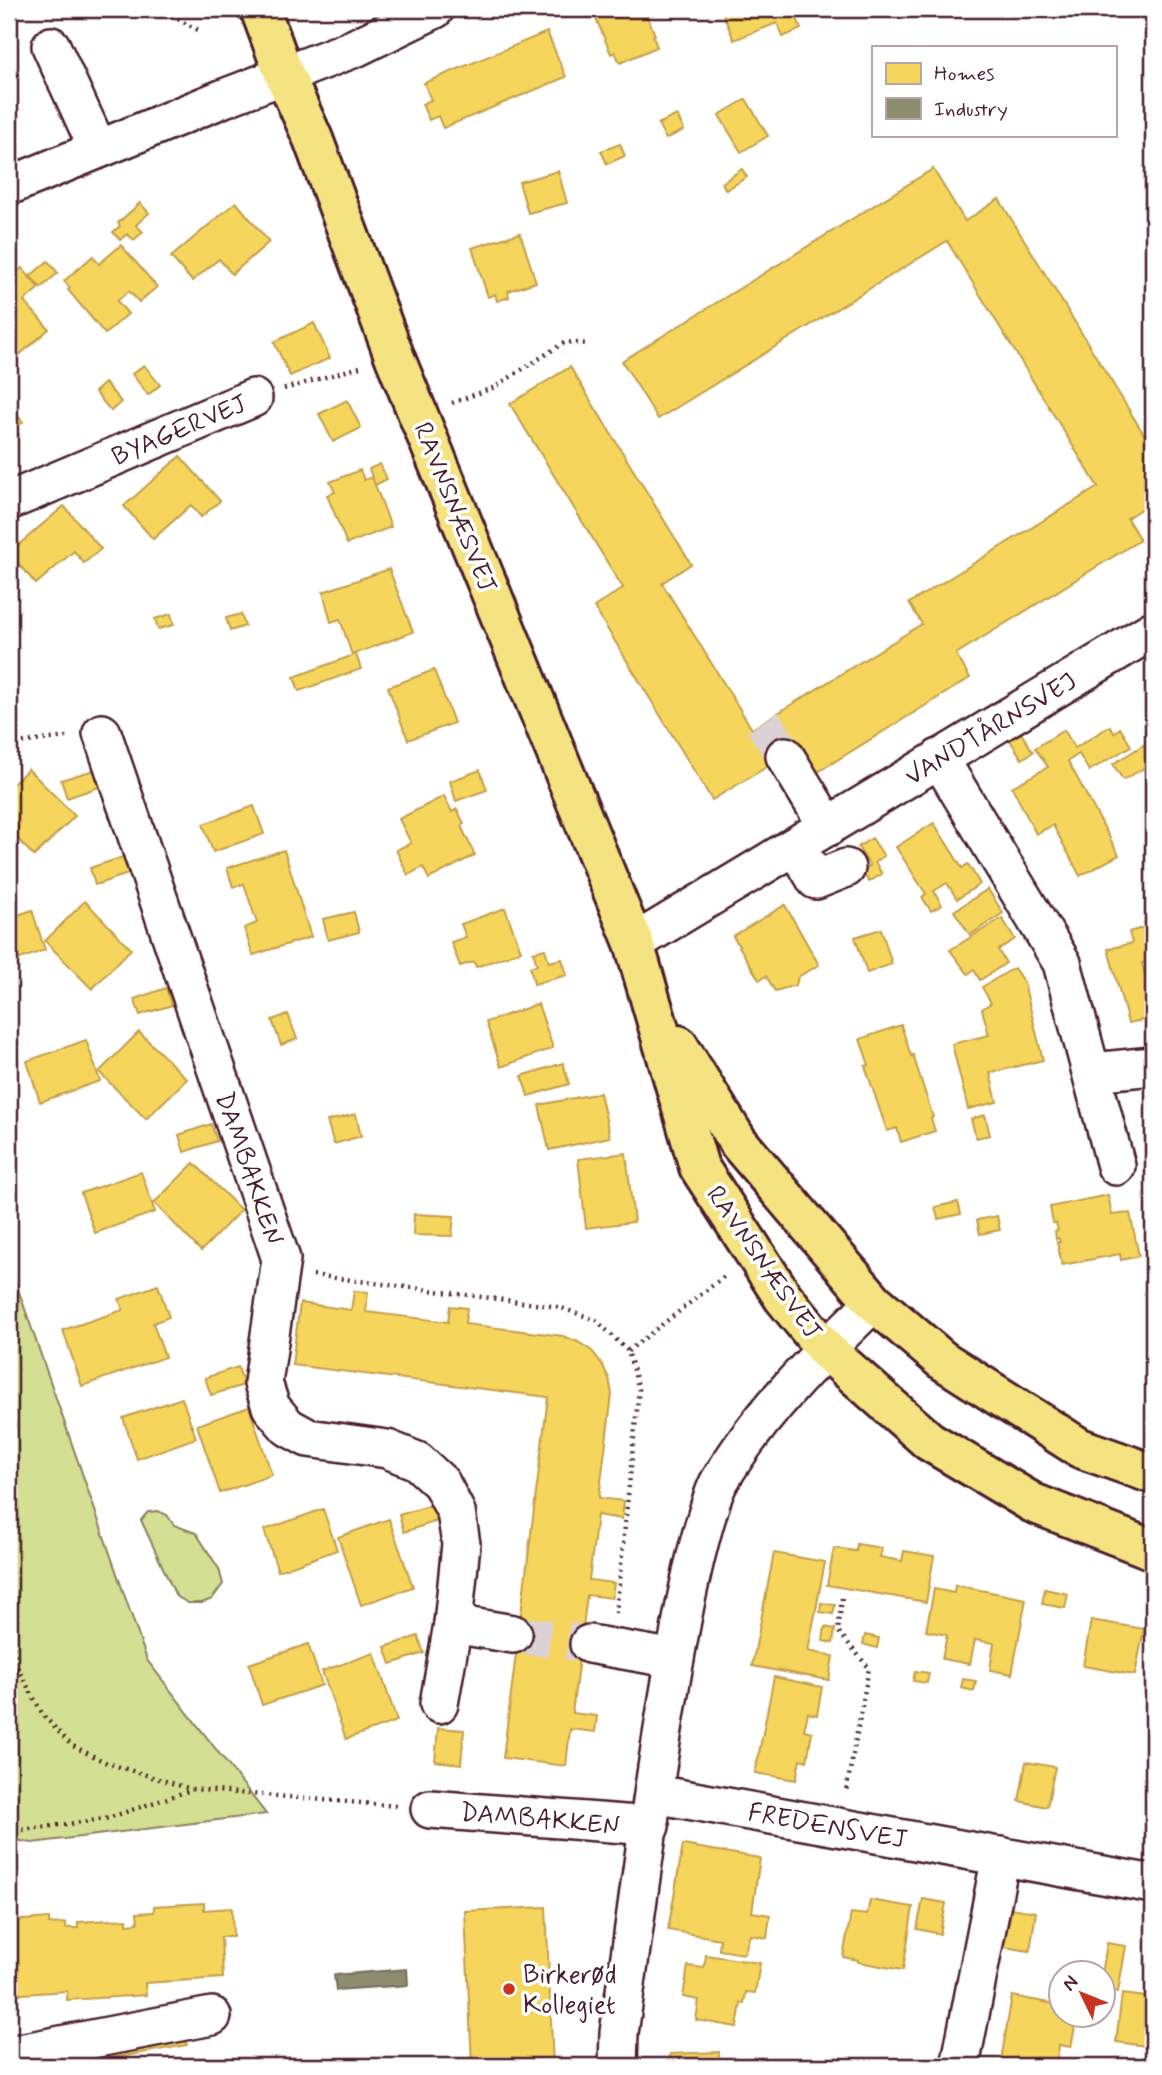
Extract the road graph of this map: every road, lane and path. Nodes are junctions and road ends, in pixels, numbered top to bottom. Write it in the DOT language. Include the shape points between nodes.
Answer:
graph roads {
  1 [pos="159,9"];
  2 [pos="260,9"];
  3 [pos="435,9"];
  4 [pos="202,32"];
  5 [pos="51,46"];
  6 [pos="284,75"];
  7 [pos="98,149"];
  8 [pos="9,186"];
  9 [pos="588,344"];
  10 [pos="354,369"];
  11 [pos="253,398"];
  12 [pos="418,416"];
  13 [pos="9,501"];
  14 [pos="1153,630"];
  15 [pos="102,733"];
  16 [pos="9,744"];
  17 [pos="785,756"];
  18 [pos="939,758"];
  19 [pos="828,827"];
  20 [pos="796,846"];
  21 [pos="846,869"];
  22 [pos="634,943"];
  23 [pos="653,1005"];
  24 [pos="1153,1066"];
  25 [pos="1092,1072"];
  26 [pos="1116,1166"];
  27 [pos="754,1253"];
  28 [pos="281,1259"];
  29 [pos="874,1303"];
  30 [pos="825,1349"];
  31 [pos="628,1351"];
  32 [pos="1153,1474"];
  33 [pos="1153,1550"];
  34 [pos="842,1598"];
  35 [pos="9,1619"];
  36 [pos="453,1623"];
  37 [pos="513,1634"];
  38 [pos="601,1646"];
  39 [pos="675,1659"];
  40 [pos="17,1667"];
  41 [pos="9,1680"];
  42 [pos="439,1704"];
  43 [pos="191,1790"];
  44 [pos="430,1809"];
  45 [pos="652,1810"];
  46 [pos="9,1826"];
  47 [pos="840,1827"];
  48 [pos="1001,1856"];
  49 [pos="1153,1884"];
  50 [pos="212,2016"];
  51 [pos="9,2055"];
  52 [pos="618,2066"];
  53 [pos="960,2066"];
  1 -- 4 [label="path"];
  2 -- 6 [label="main road, RAVNSNÆSVEJ"];
  3 -- 6 [label="street" via="355,48"];
  5 -- 7 [label="street"];
  6 -- 7 [label="street"];
  6 -- 12 [label="main road, RAVNSNÆSVEJ" via="313,139"];
  7 -- 8 [label="street"];
  9 -- 12 [label="path" via="565,342 495,387"];
  10 -- 11 [label="path, BYAGERVEJ"];
  11 -- 13 [label="street, BYAGERVEJ"];
  12 -- 22 [label="main road, RAVNSNÆSVEJ"];
  14 -- 18 [label="street, VANDTÅRNSVEJ"];
  15 -- 16 [label="path"];
  15 -- 28 [label="street, DAMBAKKEN"];
  17 -- 19 [label="street"];
  18 -- 19 [label="street, VANDTÅRNSVEJ"];
  18 -- 25 [label="street" via="1062,963"];
  19 -- 20 [label="street, VANDTÅRNSVEJ"];
  20 -- 21 [label="street" via="816,880"];
  20 -- 22 [label="street, VANDTÅRNSVEJ"];
  22 -- 23 [label="main road, RAVNSNÆSVEJ"];
  23 -- 27 [label="main road, RAVNSNÆSVEJ" via="699,1167"];
  23 -- 29 [label="main road, RAVNSNÆSVEJ" via="738,1142"];
  24 -- 25 [label="street"];
  25 -- 26 [label="street"];
  27 -- 30 [label="main road, RAVNSNÆSVEJ"];
  27 -- 31 [label="path"];
  28 -- 31 [label="path" via="308,1275 559,1307 596,1320"];
  28 -- 36 [label="street, DAMBAKKEN" via="263,1383 271,1406 288,1427 308,1438 387,1449 417,1461 441,1483 456,1512 461,1544"];
  29 -- 30 [label="street, DAMBAKKEN"];
  29 -- 32 [label="main road, RAVNSNÆSVEJ" via="942,1360 1080,1448"];
  30 -- 33 [label="main road, RAVNSNÆSVEJ" via="929,1441 1033,1503"];
  30 -- 39 [label="street, DAMBAKKEN" via="760,1424 718,1484 689,1585"];
  31 -- 38 [label="path" via="639,1390"];
  34 -- 47 [label="path" via="838,1630 869,1668"];
  35 -- 40 [label="path"];
  36 -- 37 [label="street"];
  36 -- 42 [label="street, DAMBAKKEN"];
  38 -- 39 [label="street"];
  39 -- 45 [label="street, DAMBAKKEN"];
  40 -- 41 [label="path"];
  40 -- 43 [label="path" via="43,1716 71,1745 107,1763"];
  43 -- 44 [label="path"];
  43 -- 46 [label="path" via="105,1819 22,1830"];
  44 -- 45 [label="street, DAMBAKKEN"];
  45 -- 47 [label="street, FREDENSVEJ"];
  45 -- 52 [label="street, DAMBAKKEN"];
  47 -- 48 [label="street, FREDENSVEJ"];
  48 -- 49 [label="street, FREDENSVEJ"];
  48 -- 53 [label="street"];
  50 -- 51 [label="street"];
}
